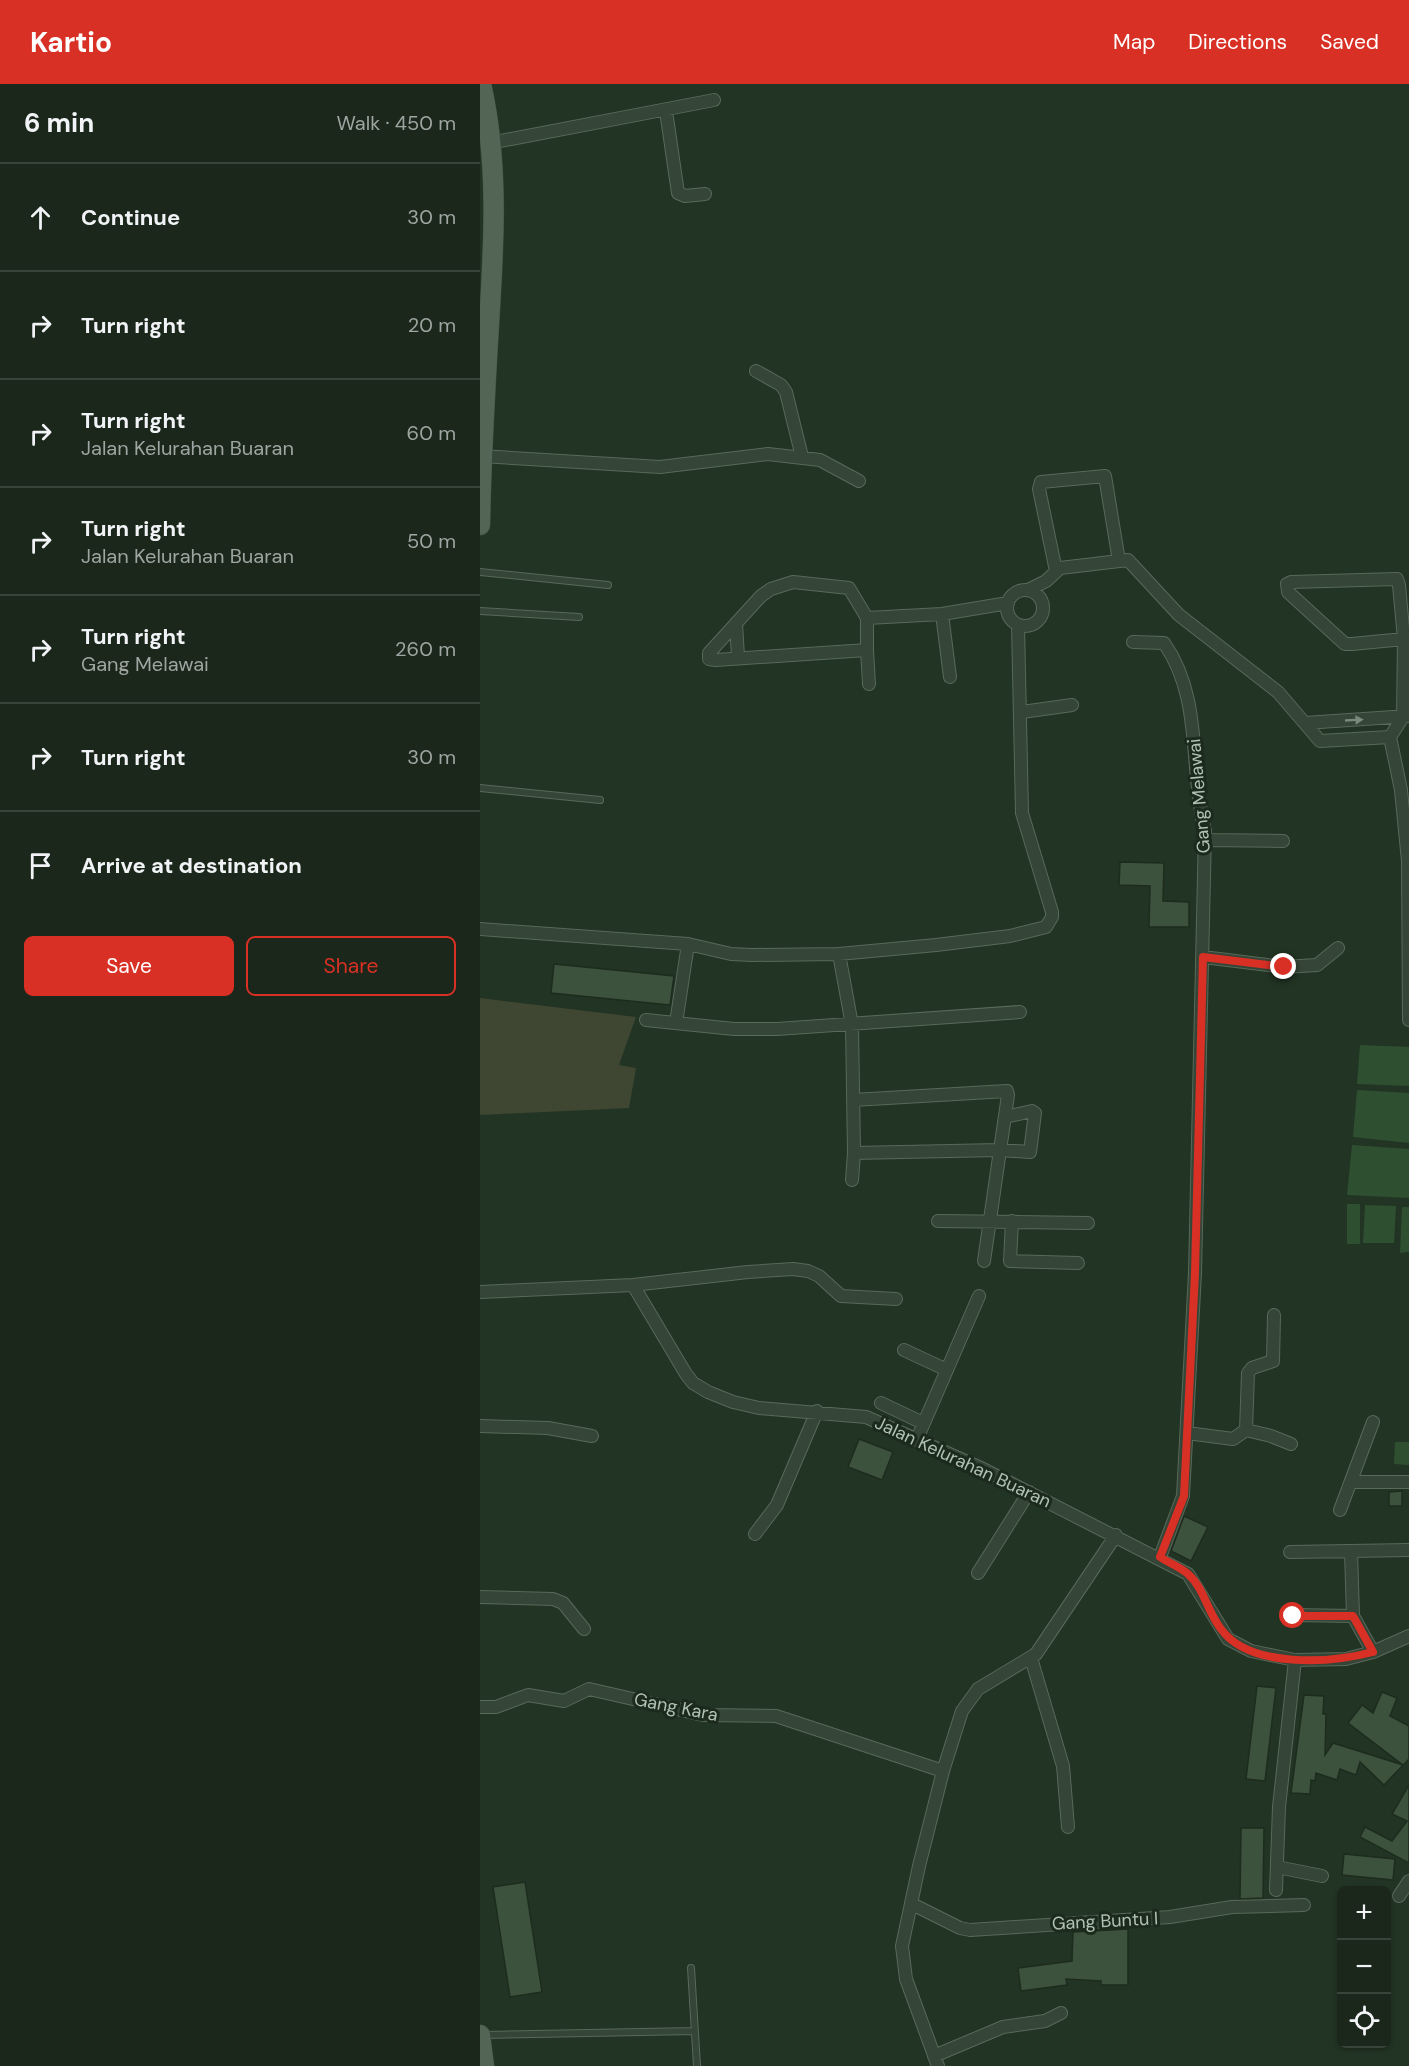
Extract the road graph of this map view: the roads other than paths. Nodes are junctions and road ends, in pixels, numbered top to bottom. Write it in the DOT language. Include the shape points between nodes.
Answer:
graph roads {
  1 [pos="481,84"];
  2 [pos="714,100"];
  3 [pos="666,111"];
  4 [pos="490,143"];
  5 [pos="705,194"];
  6 [pos="756,371"];
  7 [pos="481,456"];
  8 [pos="802,457"];
  9 [pos="859,481"];
  10 [pos="480,525"];
  11 [pos="1119,561"];
  12 [pos="1056,571"];
  13 [pos="480,572"];
  14 [pos="608,585"];
  15 [pos="1028,590"];
  16 [pos="1008,603"];
  17 [pos="480,611"];
  18 [pos="942,614"];
  19 [pos="579,617"];
  20 [pos="867,618"];
  21 [pos="736,623"];
  22 [pos="1018,625"];
  23 [pos="1406,639"];
  24 [pos="1133,642"];
  25 [pos="867,650"];
  26 [pos="738,657"];
  27 [pos="950,677"];
  28 [pos="869,684"];
  29 [pos="1072,705"];
  30 [pos="1022,712"];
  31 [pos="1406,716"];
  32 [pos="1305,723"];
  33 [pos="1390,737"];
  34 [pos="480,788"];
  35 [pos="1405,790"];
  36 [pos="600,800"];
  37 [pos="1205,840"];
  38 [pos="1283,841"];
  39 [pos="1409,861"];
  40 [pos="480,929"];
  41 [pos="1408,929"];
  42 [pos="688,944"];
  43 [pos="1338,948"];
  44 [pos="839,954"];
  45 [pos="1203,957"];
  46 [pos="1020,1012"];
  47 [pos="646,1020"];
  48 [pos="1409,1020"];
  49 [pos="676,1023"];
  50 [pos="852,1025"];
  51 [pos="853,1100"];
  52 [pos="1005,1117"];
  53 [pos="999,1150"];
  54 [pos="854,1153"];
  55 [pos="852,1180"];
  56 [pos="938,1221"];
  57 [pos="989,1221"];
  58 [pos="1012,1221"];
  59 [pos="1088,1223"];
  60 [pos="984,1261"];
  61 [pos="1078,1263"];
  62 [pos="633,1285"];
  63 [pos="480,1292"];
  64 [pos="979,1296"];
  65 [pos="896,1299"];
  66 [pos="1274,1315"];
  67 [pos="904,1350"];
  68 [pos="947,1370"];
  69 [pos="881,1403"];
  70 [pos="817,1412"];
  71 [pos="1374,1422"];
  72 [pos="923,1424"];
  73 [pos="480,1426"];
  74 [pos="1246,1430"];
  75 [pos="1187,1432"];
  76 [pos="592,1436"];
  77 [pos="917,1438"];
  78 [pos="1291,1444"];
  79 [pos="1351,1482"];
  80 [pos="1409,1482"];
  81 [pos="1029,1492"];
  82 [pos="1340,1510"];
  83 [pos="755,1534"];
  84 [pos="1116,1535"];
  85 [pos="1409,1550"];
  86 [pos="1290,1551"];
  87 [pos="1351,1551"];
  88 [pos="1160,1557"];
  89 [pos="978,1573"];
  90 [pos="480,1597"];
  91 [pos="1293,1616"];
  92 [pos="1353,1616"];
  93 [pos="584,1629"];
  94 [pos="1409,1636"];
  95 [pos="1373,1652"];
  96 [pos="1031,1658"];
  97 [pos="1295,1660"];
  98 [pos="480,1707"];
  99 [pos="942,1771"];
  100 [pos="1068,1827"];
  101 [pos="1277,1868"];
  102 [pos="1322,1876"];
  103 [pos="1409,1881"];
  104 [pos="1276,1890"];
  105 [pos="1399,1896"];
  106 [pos="912,1904"];
  107 [pos="1304,1905"];
  108 [pos="691,1968"];
  109 [pos="1061,2013"];
  110 [pos="694,2031"];
  111 [pos="480,2035"];
  112 [pos="936,2061"];
  113 [pos="484,2066"];
  114 [pos="697,2066"];
  1 -- 4 [label="main road"];
  2 -- 3 [label="street"];
  3 -- 4 [label="street"];
  3 -- 5 [label="street" via="678,193"];
  4 -- 7 [label="main road" via="494,250"];
  6 -- 8 [label="street" via="786,392"];
  7 -- 8 [label="street" via="660,467 759,454"];
  7 -- 10 [label="main road"];
  8 -- 9 [label="street" via="820,460"];
  11 -- 12 [label="street"];
  11 -- 12 [label="street" via="1105,476 1041,482"];
  11 -- 32 [label="street" via="1128,560 1179,615 1269,684"];
  12 -- 15 [label="street"];
  13 -- 14 [label="lane"];
  15 -- 16 [label="street" via="1015,593"];
  15 -- 22 [label="street" via="1042,601 1043,614 1035,624"];
  16 -- 18 [label="street"];
  16 -- 22 [label="street" via="1008,615"];
  17 -- 19 [label="lane"];
  18 -- 20 [label="street"];
  18 -- 27 [label="street"];
  20 -- 21 [label="street" via="849,588 793,582 771,589"];
  20 -- 25 [label="street"];
  21 -- 26 [label="street"];
  21 -- 26 [label="street" via="708,656 716,660"];
  22 -- 30 [label="street"];
  23 -- 23 [label="street" via="1397,579 1287,584 1288,592 1345,644"];
  23 -- 31 [label="street"];
  24 -- 37 [label="street, Gang Melawai" via="1164,643 1185,692 1192,719"];
  25 -- 26 [label="street"];
  25 -- 28 [label="street"];
  29 -- 30 [label="street"];
  30 -- 44 [label="street" via="1022,813 1052,912 1050,922 1046,927 1010,936"];
  32 -- 31 [label="street, one-way"];
  31 -- 33 [label="street"];
  32 -- 33 [label="street" via="1323,742"];
  33 -- 35 [label="street"];
  34 -- 36 [label="lane"];
  35 -- 39 [label="street"];
  37 -- 38 [label="street"];
  37 -- 45 [label="street, Gang Melawai"];
  39 -- 41 [label="street"];
  40 -- 42 [label="street"];
  41 -- 48 [label="street"];
  42 -- 44 [label="street" via="731,954"];
  42 -- 49 [label="street"];
  43 -- 45 [label="street" via="1317,965 1284,967"];
  44 -- 50 [label="street"];
  45 -- 75 [label="street, Gang Melawai"];
  46 -- 50 [label="street"];
  47 -- 49 [label="street"];
  49 -- 50 [label="street" via="766,1029"];
  50 -- 51 [label="street"];
  51 -- 52 [label="street" via="1003,1089 1008,1095"];
  51 -- 54 [label="street"];
  52 -- 53 [label="street"];
  52 -- 53 [label="street" via="1035,1113 1031,1152"];
  53 -- 54 [label="street"];
  53 -- 57 [label="street"];
  54 -- 55 [label="street"];
  56 -- 57 [label="street"];
  57 -- 58 [label="street"];
  57 -- 60 [label="street"];
  58 -- 59 [label="street"];
  58 -- 61 [label="street" via="1010,1261"];
  62 -- 63 [label="street"];
  62 -- 65 [label="street" via="793,1269 819,1276 841,1296"];
  62 -- 70 [label="street, Jalan Kelurahan Buaran" via="693,1383 733,1402"];
  64 -- 68 [label="street"];
  66 -- 74 [label="street" via="1273,1361 1248,1373"];
  67 -- 68 [label="street"];
  68 -- 72 [label="street"];
  69 -- 72 [label="street"];
  70 -- 77 [label="street, Jalan Kelurahan Buaran" via="866,1417"];
  70 -- 83 [label="street" via="777,1505"];
  71 -- 79 [label="street"];
  72 -- 77 [label="street"];
  73 -- 76 [label="street" via="548,1428"];
  74 -- 75 [label="street" via="1233,1439"];
  74 -- 78 [label="street"];
  75 -- 88 [label="street, Gang Melawai" via="1181,1507"];
  77 -- 81 [label="street, Jalan Kelurahan Buaran"];
  79 -- 80 [label="street"];
  79 -- 82 [label="street"];
  81 -- 84 [label="street, Jalan Kelurahan Buaran"];
  81 -- 89 [label="street"];
  84 -- 88 [label="street, Jalan Kelurahan Buaran"];
  84 -- 96 [label="street"];
  85 -- 87 [label="street"];
  86 -- 87 [label="street"];
  87 -- 92 [label="street"];
  88 -- 97 [label="street, Jalan Kelurahan Buaran" via="1188,1574 1228,1639 1251,1650"];
  90 -- 93 [label="street" via="553,1599 571,1610"];
  91 -- 92 [label="street"];
  92 -- 95 [label="street"];
  94 -- 95 [label="street, Jalan Kelurahan Buaran"];
  95 -- 97 [label="street, Jalan Kelurahan Buaran" via="1346,1659"];
  96 -- 99 [label="street" via="971,1697 962,1711"];
  96 -- 100 [label="street" via="1063,1766"];
  97 -- 101 [label="street" via="1279,1807"];
  98 -- 99 [label="street, Gang Kara" via="496,1707 528,1695 564,1701 589,1689 703,1715 776,1716"];
  99 -- 106 [label="street"];
  101 -- 102 [label="street"];
  101 -- 104 [label="street"];
  103 -- 105 [label="street"];
  106 -- 107 [label="street, Gang Buntu I" via="970,1930 1170,1917 1232,1907"];
  106 -- 112 [label="street" via="904,1935 904,1965"];
  108 -- 110 [label="lane"];
  109 -- 112 [label="street" via="1046,2021 1003,2028"];
  110 -- 111 [label="lane"];
  110 -- 114 [label="lane"];
  111 -- 113 [label="main road"];
}
